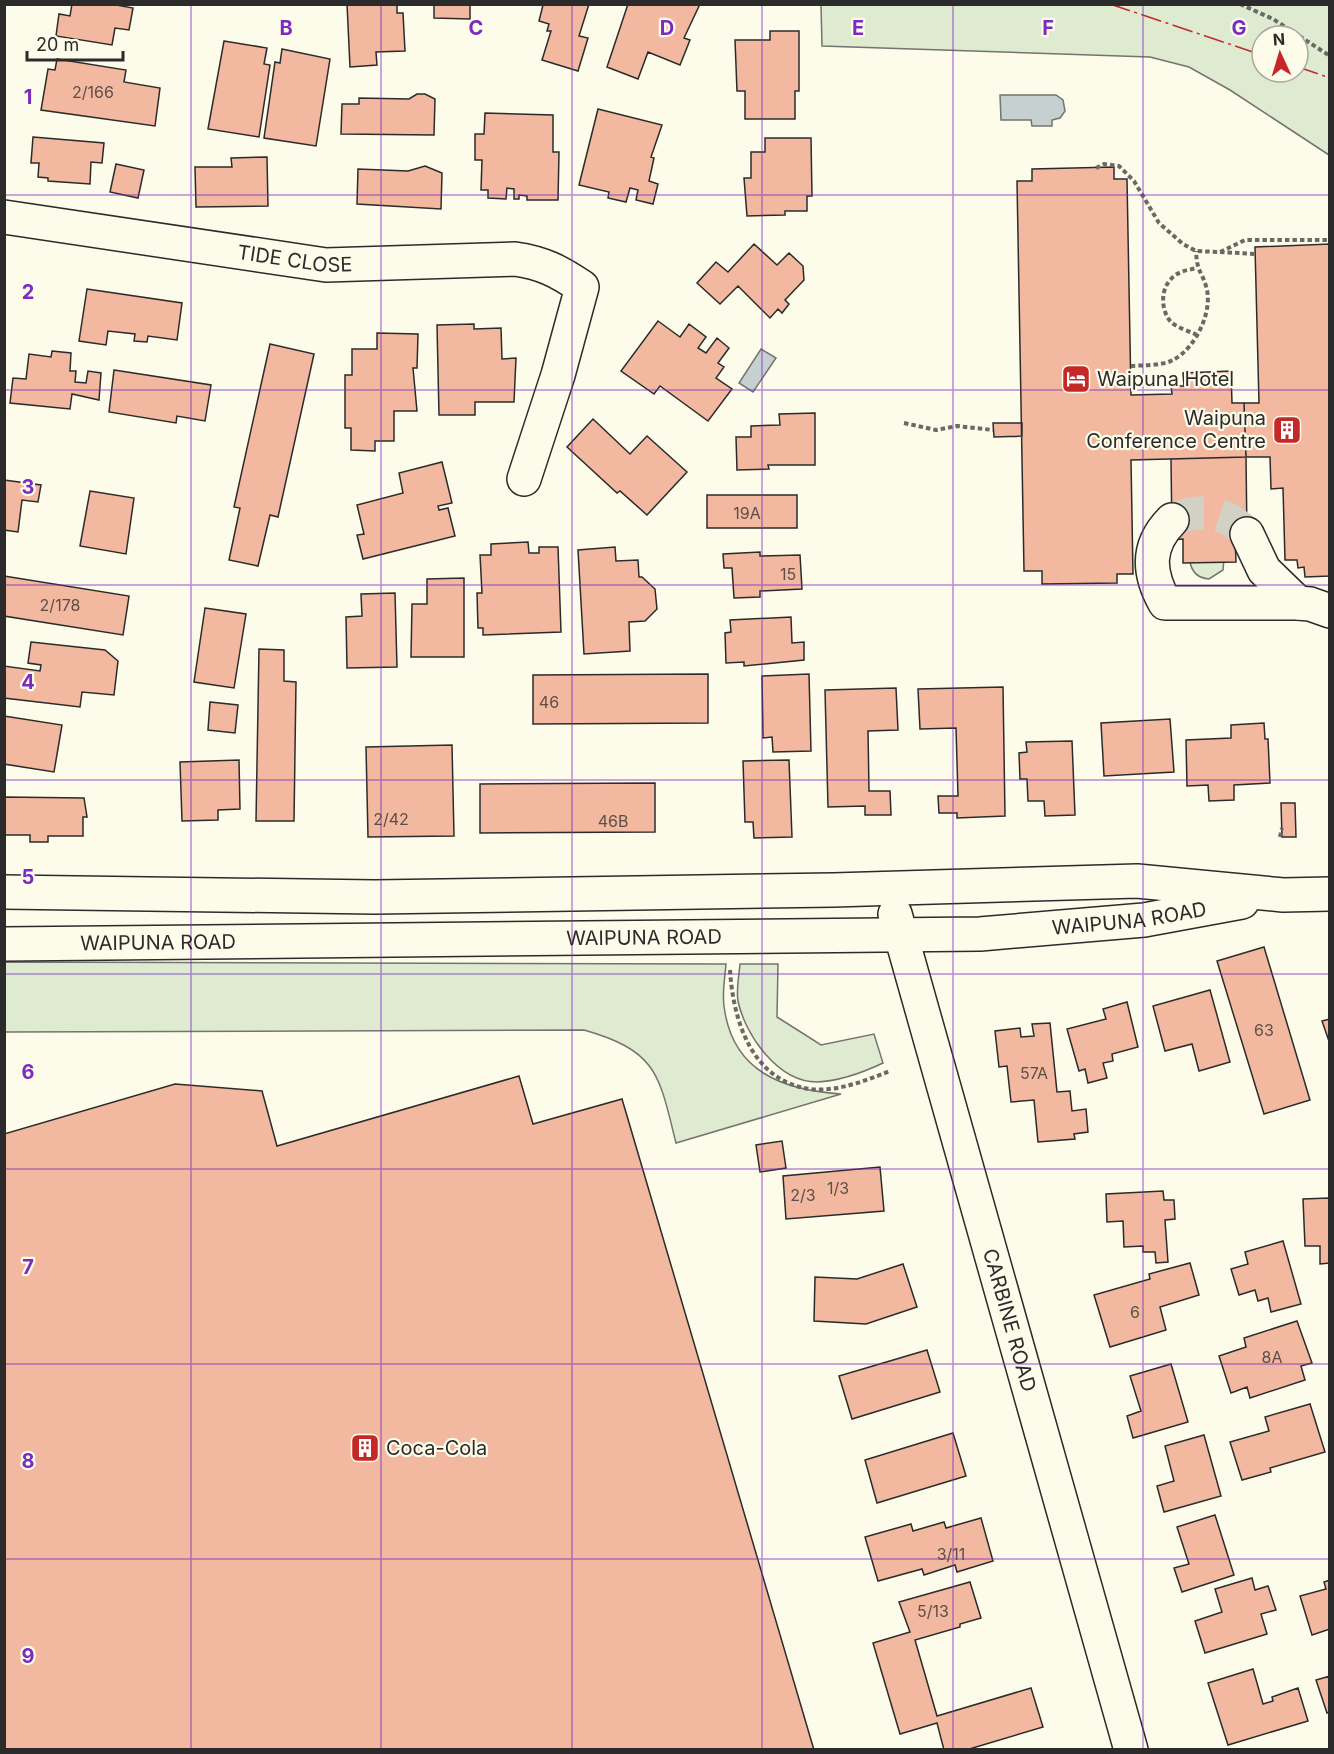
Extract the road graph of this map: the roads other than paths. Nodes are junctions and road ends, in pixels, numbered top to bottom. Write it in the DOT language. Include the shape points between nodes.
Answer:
graph roads {
  1 [pos="4,217"];
  2 [pos="524,479"];
  3 [pos="1172,520"];
  4 [pos="1247,534"];
  5 [pos="1298,603"];
  6 [pos="1329,611"];
  7 [pos="888,889"];
  8 [pos="4,892"];
  9 [pos="1329,894"];
  10 [pos="1283,895"];
  11 [pos="375,897"];
  12 [pos="900,935"];
  13 [pos="372,939"];
  14 [pos="4,944"];
  15 [pos="1131,1749"];
  1 -- 2 [label="main road, TIDE CLOSE" via="326,265 488,259 531,261 562,274 582,287"];
  3 -- 5 [label="main road" via="1160,532 1153,550 1156,587 1165,603"];
  4 -- 5 [label="main road" via="1264,570"];
  5 -- 6 [label="main road"];
  7 -- 10 [label="main road, WAIPUNA ROAD" via="1137,881"];
  7 -- 11 [label="main road, WAIPUNA ROAD"];
  7 -- 12 [label="main road, CARBINE ROAD"];
  8 -- 11 [label="main road, WAIPUNA ROAD"];
  9 -- 10 [label="main road, WAIPUNA ROAD"];
  10 -- 12 [label="main road, WAIPUNA ROAD" via="1144,920"];
  11 -- 13 [label="main road"];
  12 -- 13 [label="main road, WAIPUNA ROAD"];
  12 -- 15 [label="main road, CARBINE ROAD"];
  13 -- 14 [label="main road, WAIPUNA ROAD"];
}
